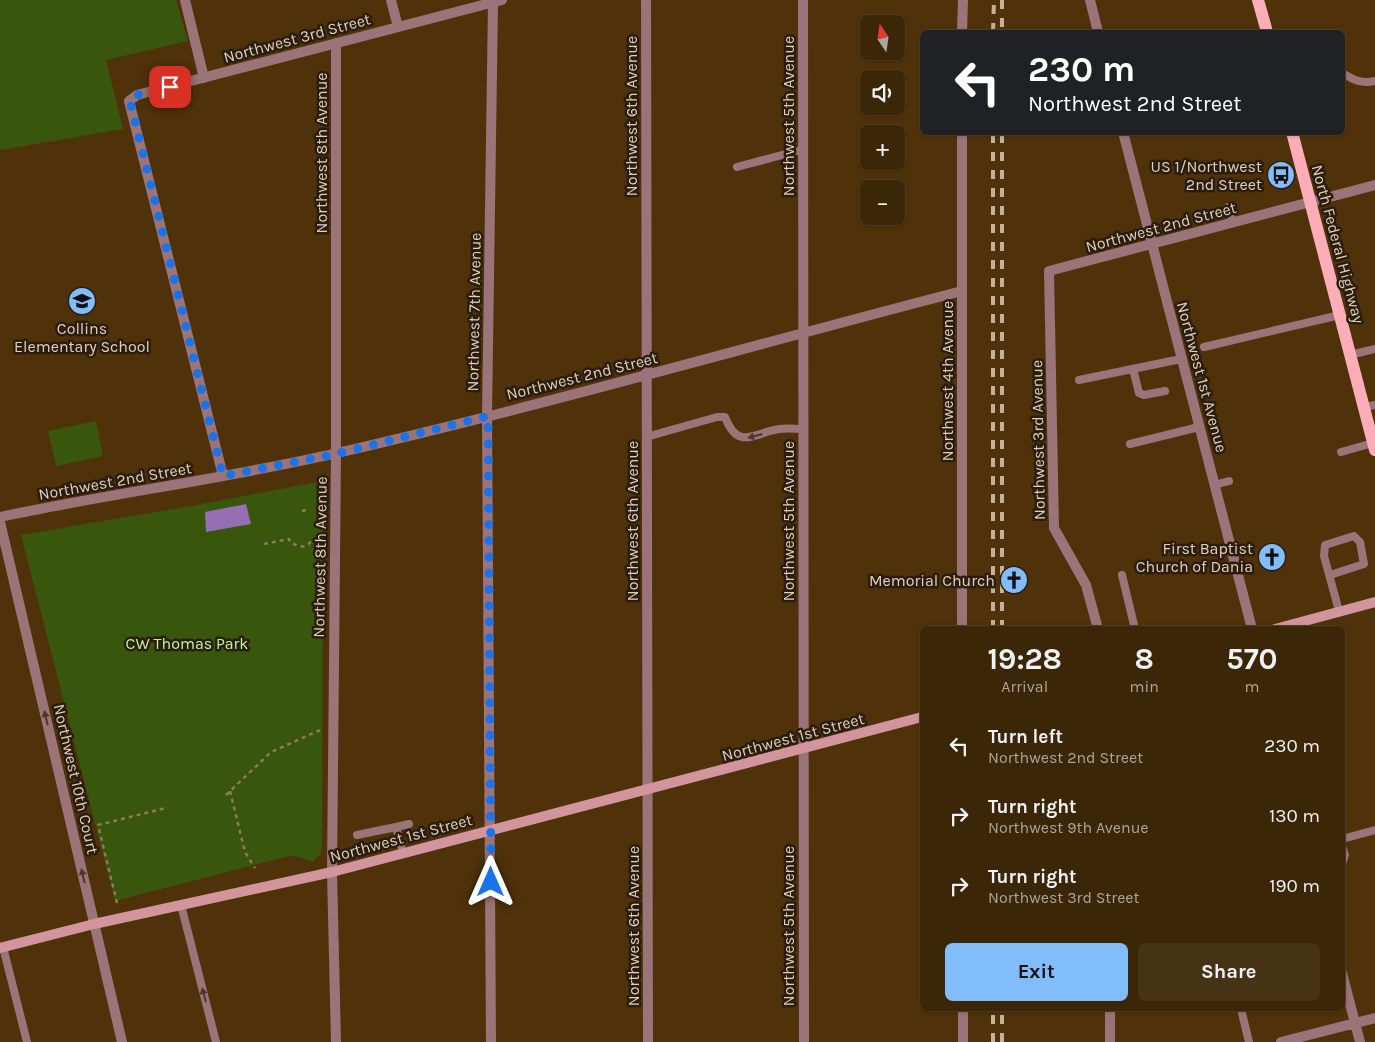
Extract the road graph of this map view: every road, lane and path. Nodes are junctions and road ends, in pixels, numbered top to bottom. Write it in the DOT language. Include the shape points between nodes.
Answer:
graph roads {
  1 [pos="185,0"];
  2 [pos="391,0"];
  3 [pos="646,0"];
  4 [pos="803,0"];
  5 [pos="962,0"];
  6 [pos="1090,0"];
  7 [pos="1258,0"];
  8 [pos="498,1"];
  9 [pos="398,27"];
  10 [pos="962,30"];
  11 [pos="1098,30"];
  12 [pos="1266,30"];
  13 [pos="336,43"];
  14 [pos="1345,74"];
  15 [pos="204,78"];
  16 [pos="1375,81"];
  17 [pos="962,135"];
  18 [pos="1124,135"];
  19 [pos="1293,135"];
  20 [pos="804,149"];
  21 [pos="737,166"];
  22 [pos="1375,185"];
  23 [pos="1310,203"];
  24 [pos="1229,207"];
  25 [pos="1233,223"];
  26 [pos="1152,245"];
  27 [pos="1049,271"];
  28 [pos="962,291"];
  29 [pos="1340,315"];
  30 [pos="803,332"];
  31 [pos="1204,347"];
  32 [pos="1375,348"];
  33 [pos="1350,354"];
  34 [pos="1181,359"];
  35 [pos="1133,369"];
  36 [pos="646,376"];
  37 [pos="1079,380"];
  38 [pos="1165,391"];
  39 [pos="1370,406"];
  40 [pos="488,416"];
  41 [pos="1199,427"];
  42 [pos="803,429"];
  43 [pos="646,437"];
  44 [pos="1130,444"];
  45 [pos="1374,447"];
  46 [pos="1341,452"];
  47 [pos="336,454"];
  48 [pos="223,476"];
  49 [pos="1229,481"];
  50 [pos="1214,485"];
  51 [pos="306,510"];
  52 [pos="302,511"];
  53 [pos="0,517"];
  54 [pos="0,522"];
  55 [pos="312,538"];
  56 [pos="264,544"];
  57 [pos="1122,575"];
  58 [pos="1330,575"];
  59 [pos="1375,602"];
  60 [pos="1339,612"];
  61 [pos="962,626"];
  62 [pos="1097,626"];
  63 [pos="1134,626"];
  64 [pos="1251,626"];
  65 [pos="1290,626"];
  66 [pos="920,719"];
  67 [pos="325,730"];
  68 [pos="803,750"];
  69 [pos="648,790"];
  70 [pos="230,791"];
  71 [pos="226,795"];
  72 [pos="166,808"];
  73 [pos="409,824"];
  74 [pos="396,827"];
  75 [pos="1375,830"];
  76 [pos="491,831"];
  77 [pos="357,835"];
  78 [pos="1345,838"];
  79 [pos="403,853"];
  80 [pos="255,868"];
  81 [pos="332,872"];
  82 [pos="118,903"];
  83 [pos="181,905"];
  84 [pos="94,924"];
  85 [pos="1,948"];
  86 [pos="1345,984"];
  87 [pos="963,1011"];
  88 [pos="1110,1011"];
  89 [pos="1241,1011"];
  90 [pos="1375,1018"];
  91 [pos="1355,1022"];
  92 [pos="27,1042"];
  93 [pos="122,1042"];
  94 [pos="216,1042"];
  95 [pos="336,1042"];
  96 [pos="491,1042"];
  97 [pos="648,1042"];
  98 [pos="804,1042"];
  99 [pos="963,1042"];
  100 [pos="1110,1042"];
  101 [pos="1249,1042"];
  102 [pos="1281,1042"];
  103 [pos="1360,1042"];
  1 -- 15 [label="street"];
  2 -- 9 [label="street"];
  3 -- 36 [label="street, Northwest 6th Avenue"];
  4 -- 20 [label="street, Northwest 5th Avenue"];
  5 -- 10 [label="street"];
  6 -- 11 [label="street"];
  7 -- 12 [label="main road"];
  8 -- 9 [label="street, Northwest 3rd Street"];
  8 -- 40 [label="street, Northwest 7th Avenue"];
  9 -- 13 [label="street, Northwest 3rd Street"];
  13 -- 15 [label="street, Northwest 3rd Street"];
  13 -- 47 [label="street, Northwest 8th Avenue"];
  14 -- 16 [label="lane" via="1357,82"];
  15 -- 48 [label="street, Northwest 3rd Street" via="137,95 130,101"];
  17 -- 28 [label="street, Northwest 4th Avenue"];
  18 -- 26 [label="street, Northwest 1st Avenue"];
  19 -- 23 [label="main road, North Federal Highway"];
  20 -- 21 [label="lane"];
  20 -- 30 [label="street, Northwest 5th Avenue"];
  22 -- 23 [label="street, Northwest 2nd Street"];
  23 -- 25 [label="street, Northwest 2nd Street"];
  23 -- 29 [label="main road, North Federal Highway"];
  24 -- 25 [label="lane"];
  25 -- 26 [label="street, Northwest 2nd Street"];
  26 -- 27 [label="street, Northwest 2nd Street"];
  26 -- 34 [label="street, Northwest 1st Avenue"];
  27 -- 62 [label="street, Northwest 3rd Avenue" via="1054,528 1086,585"];
  28 -- 30 [label="street, Northwest 2nd Street"];
  28 -- 61 [label="street, Northwest 4th Avenue"];
  29 -- 31 [label="lane"];
  29 -- 33 [label="main road, North Federal Highway"];
  30 -- 36 [label="street, Northwest 2nd Street"];
  30 -- 42 [label="street, Northwest 5th Avenue"];
  32 -- 33 [label="lane"];
  33 -- 39 [label="main road, North Federal Highway"];
  34 -- 35 [label="lane"];
  34 -- 41 [label="street, Northwest 1st Avenue"];
  35 -- 37 [label="lane"];
  35 -- 38 [label="lane" via="1139,393"];
  36 -- 40 [label="street, Northwest 2nd Street"];
  36 -- 43 [label="street, Northwest 6th Avenue"];
  39 -- 45 [label="main road, North Federal Highway"];
  40 -- 47 [label="street, Northwest 2nd Street"];
  40 -- 76 [label="street, Northwest 7th Avenue"];
  41 -- 44 [label="lane"];
  41 -- 50 [label="street, Northwest 1st Avenue"];
  42 -- 43 [label="lane, one-way" via="779,429 738,437 729,428 725,417"];
  42 -- 68 [label="street, Northwest 5th Avenue"];
  43 -- 69 [label="street, Northwest 6th Avenue"];
  45 -- 46 [label="lane"];
  47 -- 48 [label="street, Northwest 2nd Street"];
  47 -- 81 [label="street, Northwest 8th Avenue"];
  48 -- 53 [label="street, Northwest 2nd Street"];
  49 -- 50 [label="lane"];
  50 -- 64 [label="street, Northwest 1st Avenue"];
  51 -- 52 [label="path"];
  84 -- 54 [label="street, Northwest 10th Court, one-way"];
  55 -- 56 [label="path" via="304,547 289,539"];
  57 -- 63 [label="lane"];
  58 -- 58 [label="lane" via="1324,556 1325,545 1354,536 1360,542 1364,564"];
  58 -- 60 [label="lane"];
  59 -- 60 [label="street"];
  60 -- 65 [label="street"];
  66 -- 68 [label="street, Northwest 1st Street"];
  67 -- 70 [label="path" via="271,752"];
  68 -- 69 [label="street, Northwest 1st Street"];
  68 -- 98 [label="street, Northwest 5th Avenue"];
  69 -- 76 [label="street, Northwest 1st Street"];
  69 -- 97 [label="street, Northwest 6th Avenue"];
  70 -- 71 [label="path"];
  70 -- 80 [label="path" via="246,852"];
  72 -- 82 [label="path" via="98,825"];
  73 -- 74 [label="lane"];
  74 -- 77 [label="lane"];
  74 -- 79 [label="lane"];
  75 -- 78 [label="lane"];
  76 -- 79 [label="street, Northwest 1st Street"];
  76 -- 96 [label="street, Northwest 7th Avenue"];
  79 -- 81 [label="street, Northwest 1st Street"];
  81 -- 83 [label="street, Northwest 1st Street"];
  81 -- 95 [label="street, Northwest 8th Avenue"];
  83 -- 84 [label="street, Northwest 1st Street"];
  94 -- 83 [label="lane, one-way"];
  84 -- 85 [label="street, Northwest 1st Street"];
  84 -- 93 [label="street, Northwest 10th Court"];
  85 -- 92 [label="lane"];
  86 -- 91 [label="street"];
  87 -- 99 [label="street"];
  88 -- 100 [label="street"];
  89 -- 101 [label="lane"];
  90 -- 91 [label="street"];
  91 -- 102 [label="street"];
  91 -- 103 [label="street"];
}
